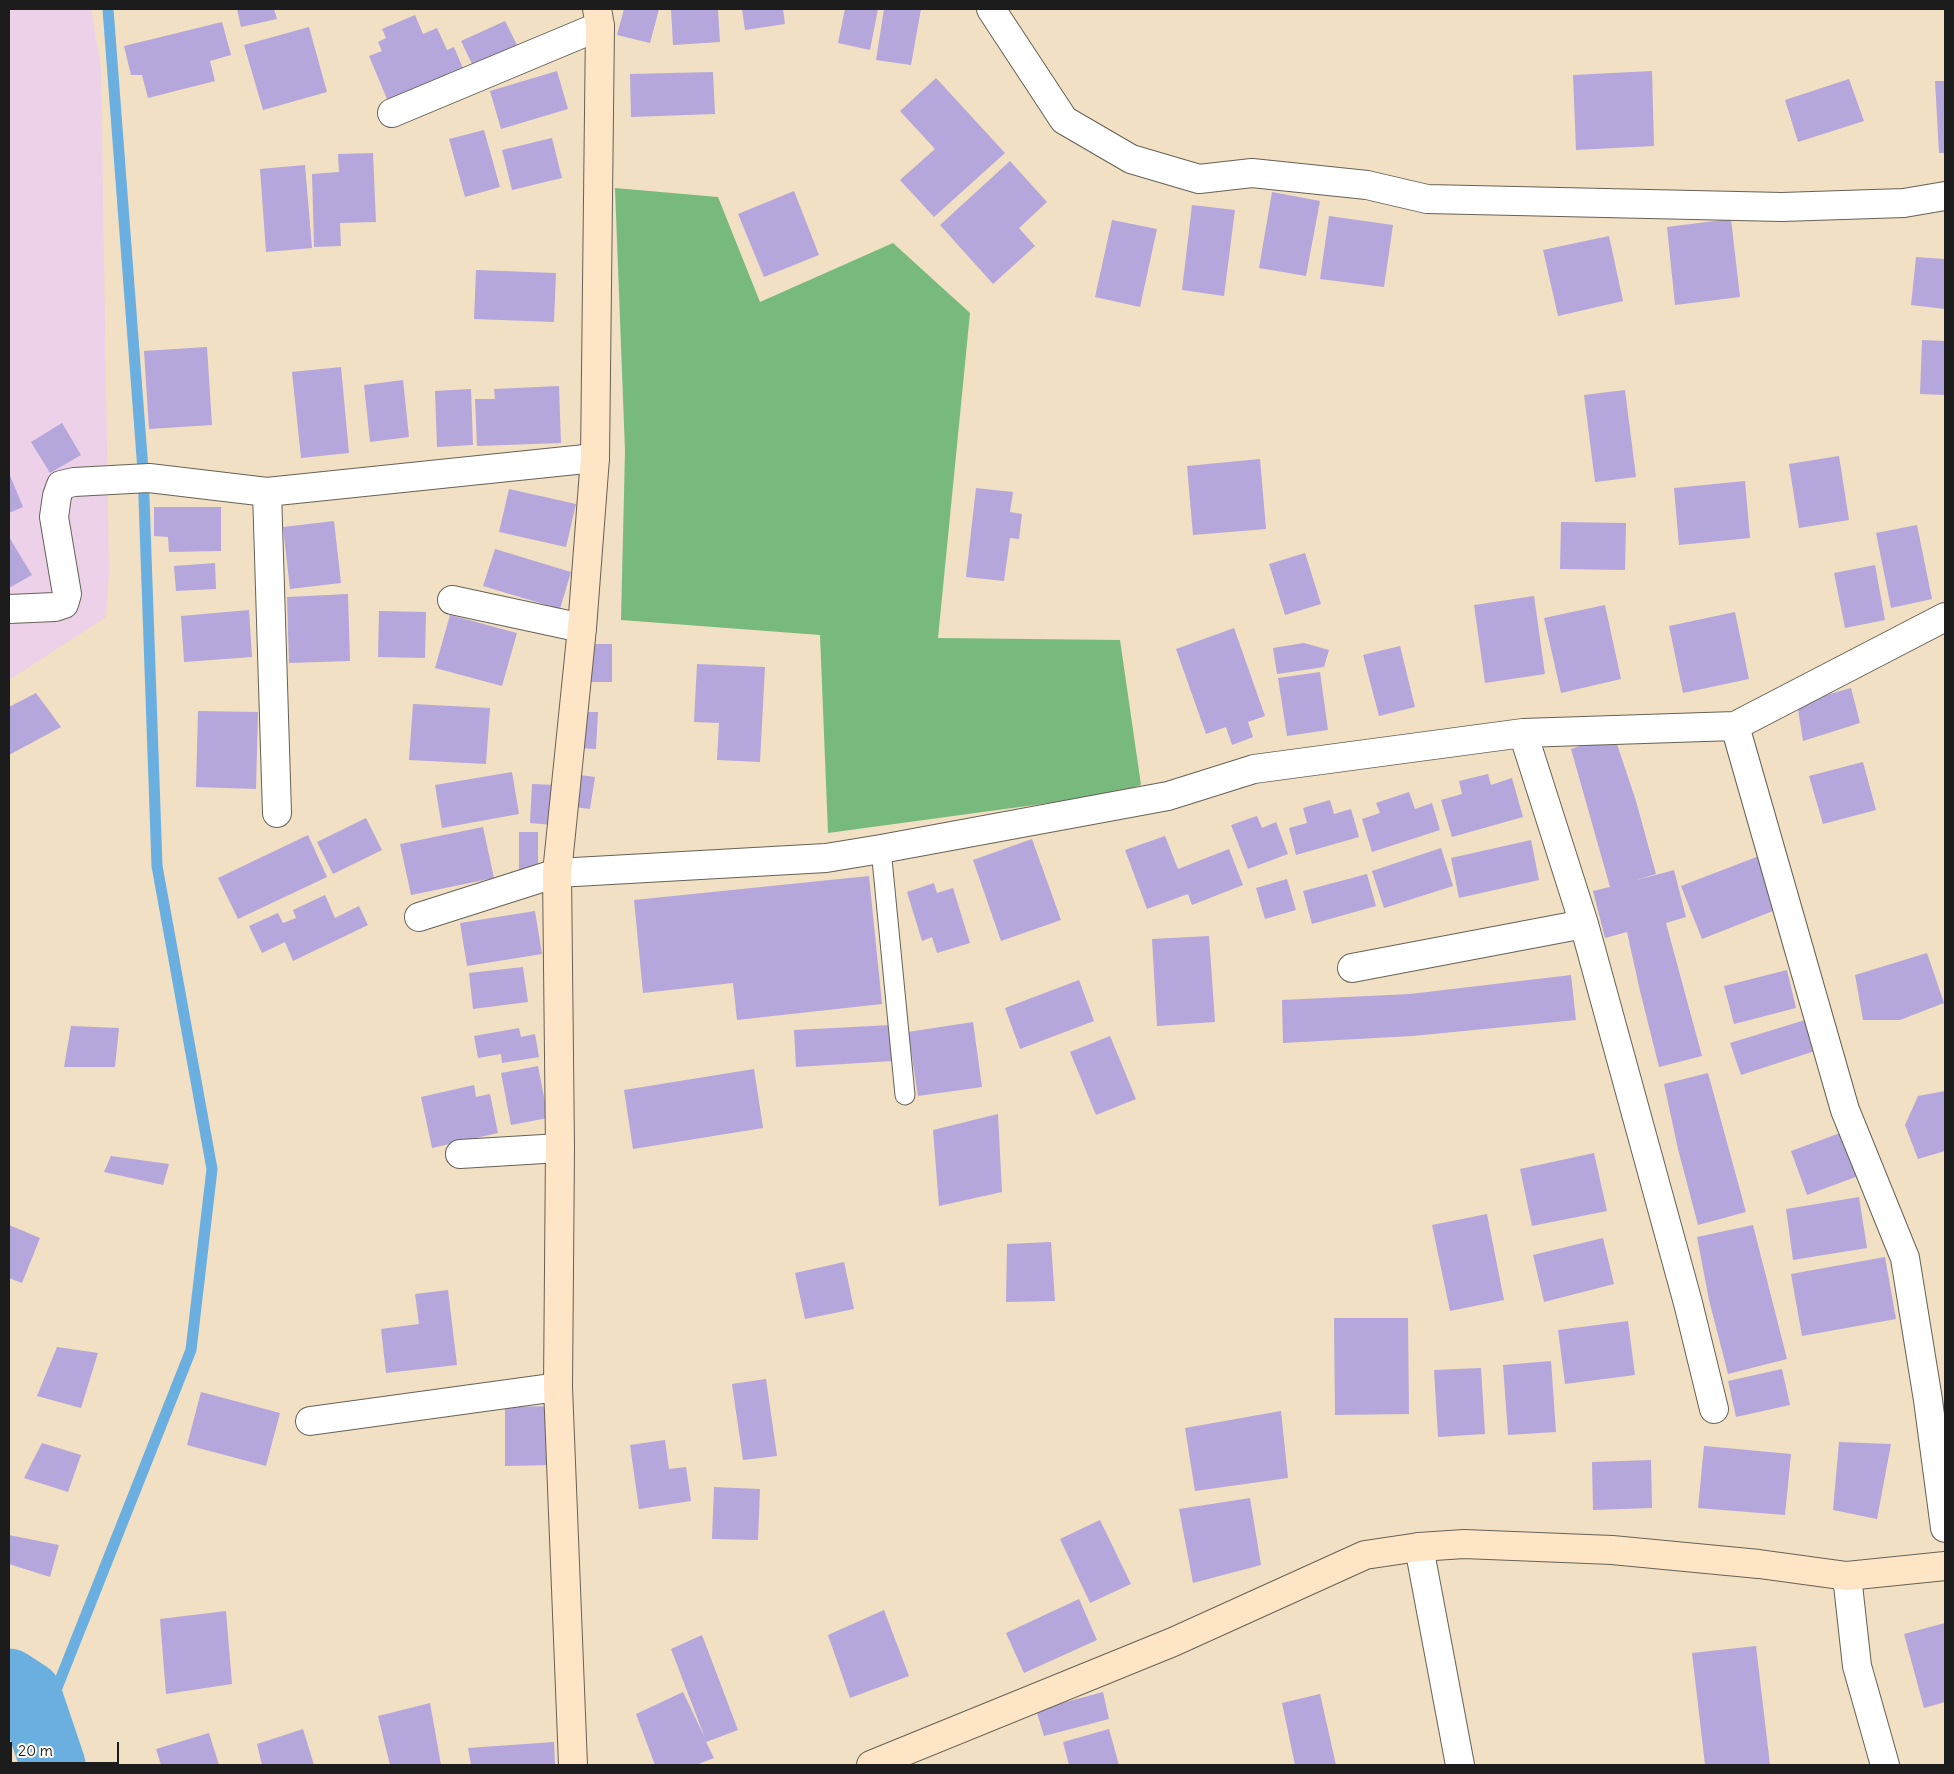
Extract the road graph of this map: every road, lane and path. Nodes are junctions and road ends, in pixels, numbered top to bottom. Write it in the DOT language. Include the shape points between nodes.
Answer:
graph roads {
  1 [pos="991,9"];
  2 [pos="598,18"];
  3 [pos="392,113"];
  4 [pos="1945,196"];
  5 [pos="595,458"];
  6 [pos="267,492"];
  7 [pos="452,600"];
  8 [pos="9,609"];
  9 [pos="1945,616"];
  10 [pos="582,628"];
  11 [pos="1735,726"];
  12 [pos="1523,733"];
  13 [pos="276,813"];
  14 [pos="881,849"];
  15 [pos="557,873"];
  16 [pos="418,917"];
  17 [pos="1584,924"];
  18 [pos="1352,968"];
  19 [pos="905,1095"];
  20 [pos="560,1148"];
  21 [pos="460,1154"];
  22 [pos="558,1387"];
  23 [pos="1714,1409"];
  24 [pos="310,1421"];
  25 [pos="1945,1528"];
  26 [pos="1419,1547"];
  27 [pos="1945,1566"];
  28 [pos="1846,1576"];
  29 [pos="573,1765"];
  30 [pos="871,1765"];
  31 [pos="1460,1765"];
  32 [pos="1885,1765"];
  1 -- 4 [label="street" via="1064,120 1130,160 1200,179 1252,173 1367,185 1427,200 1782,207 1904,203"];
  2 -- 3 [label="street"];
  2 -- 5 [label="street"];
  5 -- 6 [label="street"];
  5 -- 10 [label="street"];
  6 -- 8 [label="street" via="149,478 61,485 54,517 67,594 64,604"];
  6 -- 13 [label="street"];
  7 -- 10 [label="street"];
  9 -- 11 [label="street"];
  10 -- 15 [label="street"];
  11 -- 12 [label="street"];
  11 -- 25 [label="street" via="1845,1110 1906,1258"];
  12 -- 14 [label="street" via="1254,769 1168,796"];
  12 -- 17 [label="street"];
  14 -- 15 [label="street" via="826,858"];
  14 -- 19 [label="lane"];
  15 -- 16 [label="street"];
  15 -- 20 [label="street"];
  17 -- 18 [label="street"];
  17 -- 23 [label="street"];
  20 -- 21 [label="street"];
  20 -- 22 [label="street"];
  22 -- 24 [label="street"];
  22 -- 29 [label="street"];
  26 -- 28 [label="street" via="1464,1544 1612,1550"];
  26 -- 30 [label="street" via="1365,1555 1173,1642"];
  26 -- 31 [label="street"];
  27 -- 28 [label="street"];
  28 -- 32 [label="street" via="1857,1666"];
}
